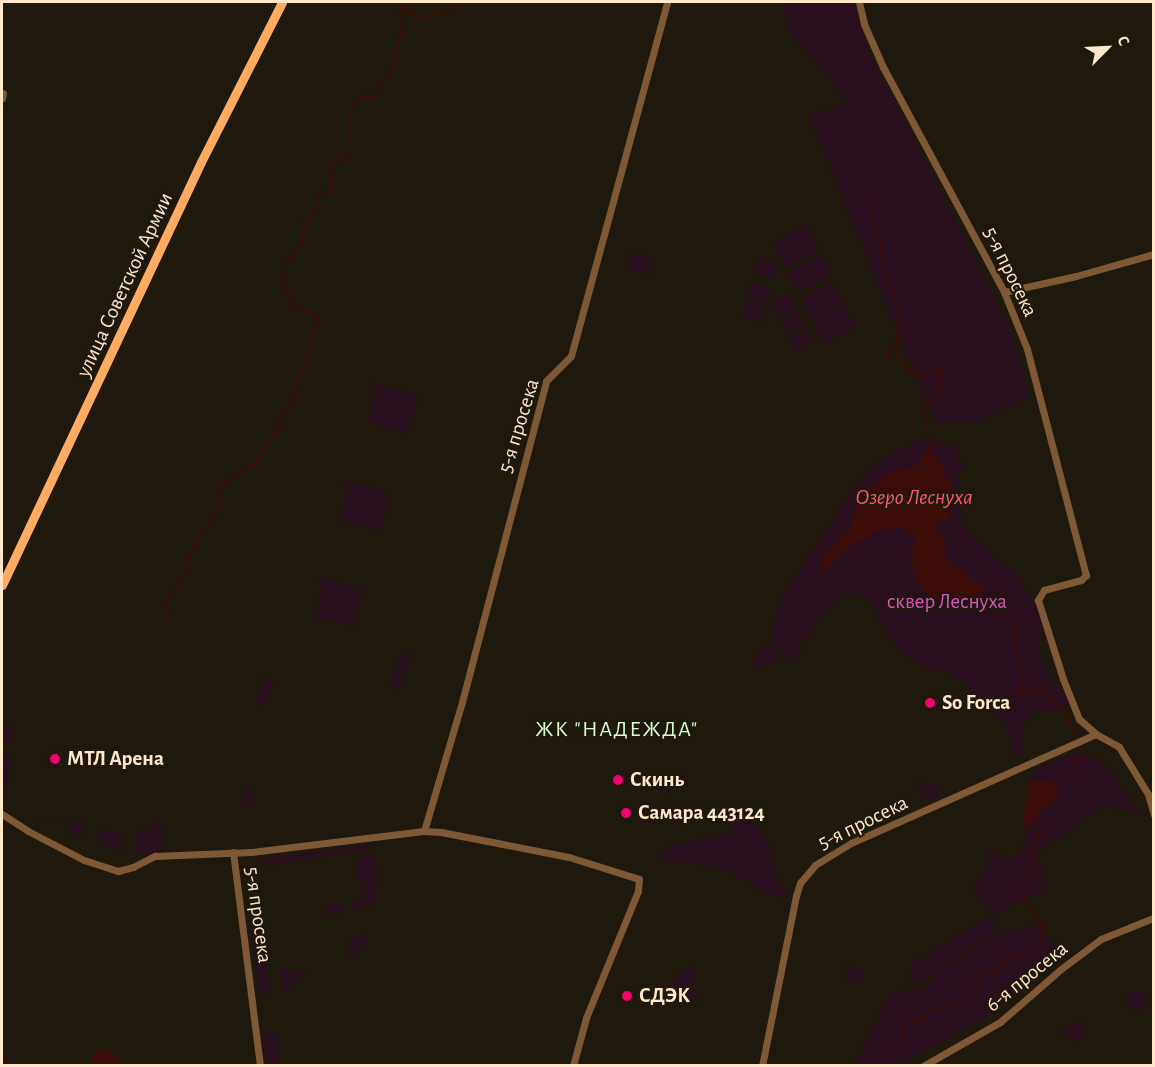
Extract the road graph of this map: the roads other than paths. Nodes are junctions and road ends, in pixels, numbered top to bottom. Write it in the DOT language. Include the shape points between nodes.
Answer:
graph roads {
  1 [pos="282,2"];
  2 [pos="667,2"];
  3 [pos="859,2"];
  4 [pos="1154,255"];
  5 [pos="1004,291"];
  6 [pos="2,585"];
  7 [pos="1096,734"];
  8 [pos="2,814"];
  9 [pos="1154,815"];
  10 [pos="424,831"];
  11 [pos="233,852"];
  12 [pos="1153,918"];
  13 [pos="260,1065"];
  14 [pos="573,1065"];
  15 [pos="762,1065"];
  16 [pos="923,1065"];
  1 -- 6 [label="street, улица Советской Армии" via="201,162"];
  2 -- 10 [label="street, 5-я просека" via="571,356 546,381"];
  3 -- 5 [label="street, 5-я просека" via="864,24 884,67"];
  4 -- 5 [label="street"];
  5 -- 7 [label="street, 5-я просека" via="1027,349 1086,575 1081,580 1044,590 1038,600 1068,696 1079,718"];
  7 -- 9 [label="street" via="1119,747 1134,766"];
  7 -- 15 [label="street, 5-я просека" via="851,843 808,872 796,896"];
  8 -- 11 [label="street" via="84,860 118,871 155,856"];
  10 -- 11 [label="street, 5-я просека"];
  10 -- 14 [label="street, 5-я просека" via="569,857 639,879 638,891 586,1018"];
  11 -- 13 [label="street, 5-я просека"];
  12 -- 16 [label="street, 6-я просека" via="1101,939 1000,1022"];
}
